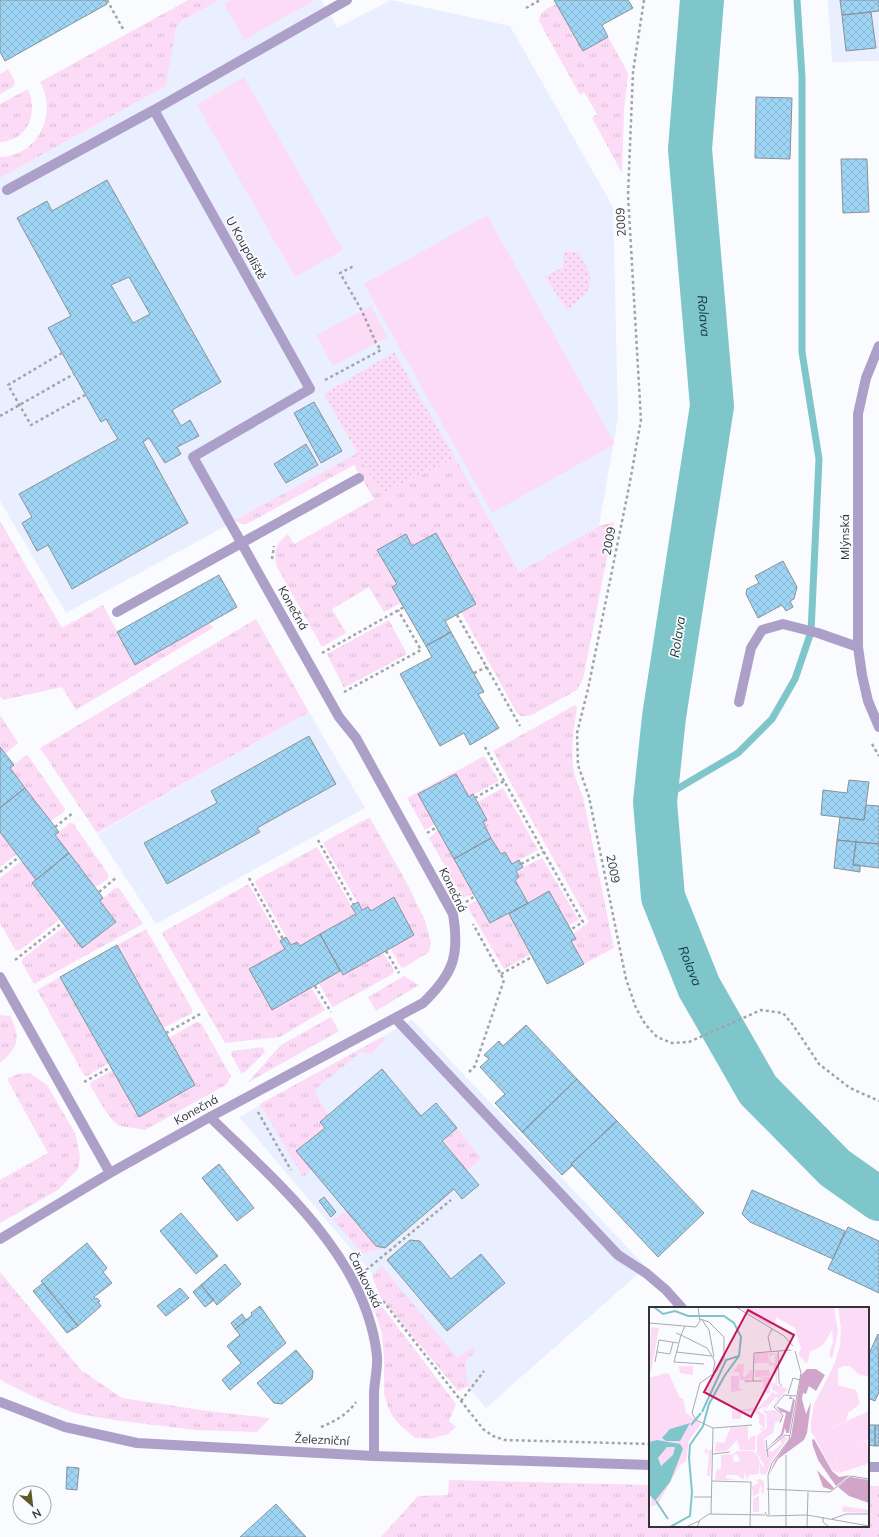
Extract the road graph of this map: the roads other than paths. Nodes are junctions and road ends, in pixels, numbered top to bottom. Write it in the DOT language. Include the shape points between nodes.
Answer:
graph roads {
  1 [pos="347,0"];
  2 [pos="154,110"];
  3 [pos="6,190"];
  4 [pos="879,346"];
  5 [pos="360,478"];
  6 [pos="242,544"];
  7 [pos="117,612"];
  8 [pos="858,647"];
  9 [pos="739,702"];
  10 [pos="879,727"];
  11 [pos="0,978"];
  12 [pos="396,1019"];
  13 [pos="210,1117"];
  14 [pos="110,1173"];
  15 [pos="0,1239"];
  16 [pos="681,1307"];
  17 [pos="0,1402"];
  18 [pos="374,1456"];
  19 [pos="649,1465"];
  1 -- 2 [label="street"];
  2 -- 3 [label="street"];
  2 -- 6 [label="street, U Koupaliště" via="310,389 193,457"];
  4 -- 8 [label="street, Mlýnská" via="866,378 858,414"];
  5 -- 6 [label="street"];
  6 -- 7 [label="street"];
  6 -- 12 [label="street, Konečná" via="339,718 356,738 453,914 457,934 454,958 440,987 423,1003"];
  8 -- 9 [label="street" via="783,624 762,630 751,648"];
  8 -- 10 [label="street, Mlýnská" via="868,702"];
  11 -- 14 [label="street"];
  12 -- 13 [label="street, Konečná"];
  12 -- 16 [label="street" via="618,1255 646,1273"];
  13 -- 14 [label="street, Konečná"];
  13 -- 18 [label="street, Čankovská" via="299,1205 342,1260 365,1306 377,1357"];
  14 -- 15 [label="street, Konečná"];
  17 -- 18 [label="street, Železniční" via="65,1427 137,1443"];
  18 -- 19 [label="street, Železniční"];
}
